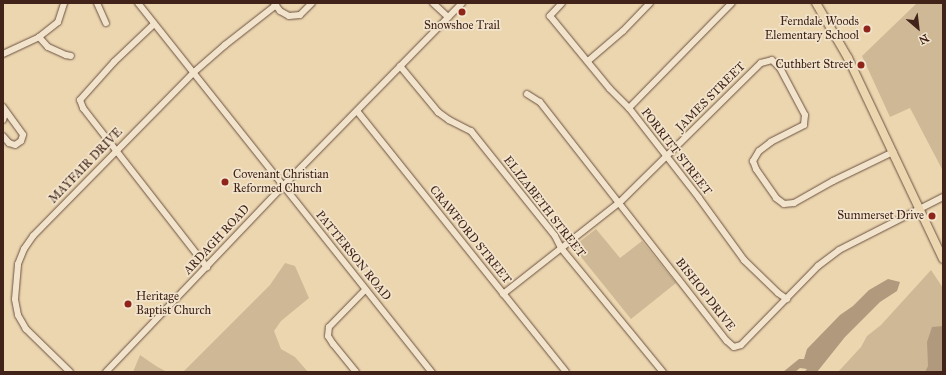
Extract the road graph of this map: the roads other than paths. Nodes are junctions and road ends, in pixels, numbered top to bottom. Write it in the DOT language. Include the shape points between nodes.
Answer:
graph roads {
  1 [pos="64,3"];
  2 [pos="97,3"];
  3 [pos="138,3"];
  4 [pos="312,3"];
  5 [pos="433,3"];
  6 [pos="462,3"];
  7 [pos="562,3"];
  8 [pos="650,3"];
  9 [pos="732,3"];
  10 [pos="816,3"];
  11 [pos="275,4"];
  12 [pos="448,17"];
  13 [pos="106,23"];
  14 [pos="154,24"];
  15 [pos="39,37"];
  16 [pos="3,54"];
  17 [pos="71,56"];
  18 [pos="588,61"];
  19 [pos="400,66"];
  20 [pos="193,74"];
  21 [pos="527,94"];
  22 [pos="4,108"];
  23 [pos="629,108"];
  24 [pos="357,111"];
  25 [pos="3,120"];
  26 [pos="3,136"];
  27 [pos="118,152"];
  28 [pos="893,152"];
  29 [pos="666,158"];
  30 [pos="283,186"];
  31 [pos="943,196"];
  32 [pos="620,202"];
  33 [pos="918,208"];
  34 [pos="561,248"];
  35 [pos="943,259"];
  36 [pos="207,267"];
  37 [pos="365,290"];
  38 [pos="503,294"];
  39 [pos="787,299"];
  40 [pos="70,372"];
  41 [pos="106,372"];
  42 [pos="356,372"];
  43 [pos="432,372"];
  44 [pos="566,372"];
  45 [pos="663,372"];
  1 -- 15 [label="street" via="58,22"];
  2 -- 13 [label="street"];
  3 -- 14 [label="street, PATTERSON ROAD"];
  4 -- 11 [label="street" via="300,15 289,16 280,11"];
  5 -- 12 [label="street"];
  6 -- 12 [label="street, ARDAGH ROAD"];
  7 -- 18 [label="street, PORRITT STREET" via="550,16"];
  8 -- 18 [label="street" via="623,31"];
  9 -- 23 [label="street"];
  10 -- 28 [label="main road" via="848,58"];
  11 -- 20 [label="street, MAYFAIR DRIVE"];
  12 -- 19 [label="street, ARDAGH ROAD"];
  14 -- 20 [label="street, PATTERSON ROAD"];
  14 -- 27 [label="street" via="114,62 80,100 83,108"];
  15 -- 16 [label="street"];
  15 -- 17 [label="street" via="48,47"];
  18 -- 23 [label="street, PORRITT STREET"];
  19 -- 24 [label="street, ARDAGH ROAD"];
  19 -- 34 [label="street, ELIZABETH STREET" via="436,111 471,130 555,236"];
  20 -- 27 [label="street, MAYFAIR DRIVE" via="142,124"];
  20 -- 30 [label="street, PATTERSON ROAD"];
  21 -- 32 [label="street, BISHOP DRIVE" via="540,102"];
  22 -- 25 [label="street"];
  22 -- 26 [label="street" via="23,135 21,141 15,145"];
  23 -- 29 [label="street, PORRITT STREET"];
  24 -- 30 [label="street, ARDAGH ROAD"];
  24 -- 38 [label="street, CRAWFORD STREET"];
  27 -- 36 [label="street"];
  27 -- 40 [label="street, MAYFAIR DRIVE" via="33,236 18,264 15,299 18,315 26,329"];
  28 -- 29 [label="street, JAMES STREET" via="832,180 794,203 784,204 776,198 753,161 759,151 770,142 804,125 805,115 780,68 772,60 761,63"];
  28 -- 33 [label="main road"];
  29 -- 32 [label="street, JAMES STREET"];
  29 -- 39 [label="street, PORRITT STREET" via="744,260"];
  30 -- 36 [label="street, ARDAGH ROAD"];
  30 -- 37 [label="street, PATTERSON ROAD"];
  31 -- 33 [label="street"];
  32 -- 34 [label="street, JAMES STREET"];
  32 -- 39 [label="street, BISHOP DRIVE" via="645,238 734,347 741,345"];
  33 -- 35 [label="main road"];
  33 -- 39 [label="street, BISHOP DRIVE" via="839,250 818,266"];
  34 -- 38 [label="street, JAMES STREET"];
  34 -- 45 [label="street, ELIZABETH STREET"];
  36 -- 41 [label="street, ARDAGH ROAD"];
  37 -- 42 [label="street" via="328,327 328,336"];
  37 -- 43 [label="street, PATTERSON ROAD"];
  38 -- 44 [label="street, CRAWFORD STREET"];
}
